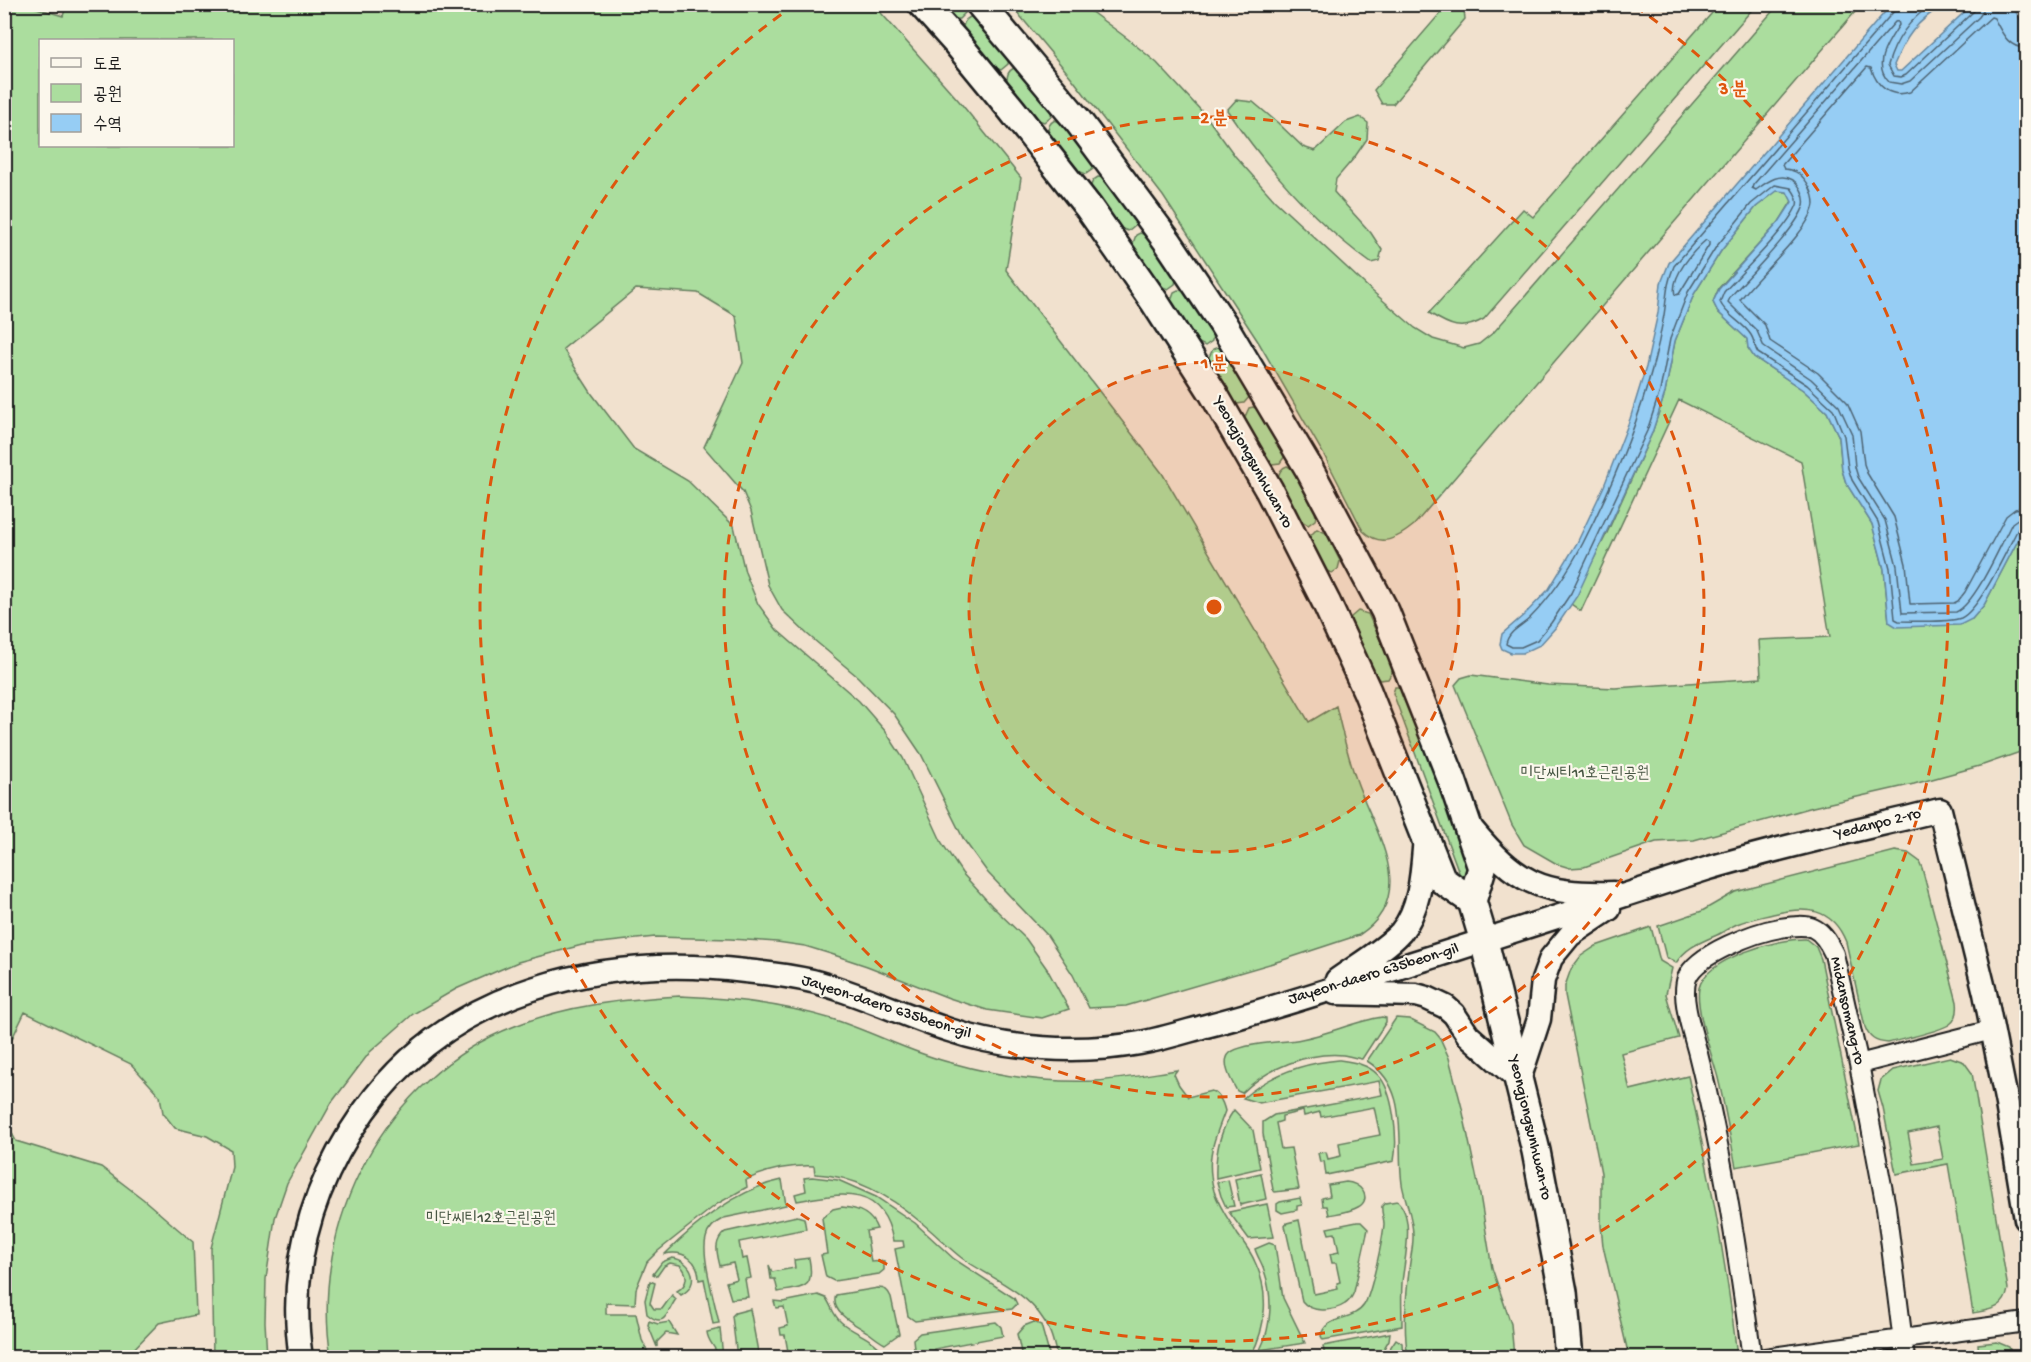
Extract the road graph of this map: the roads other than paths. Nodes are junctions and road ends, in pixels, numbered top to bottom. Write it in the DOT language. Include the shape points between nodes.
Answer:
graph roads {
  1 [pos="922,4"];
  2 [pos="980,4"];
  3 [pos="1466,822"];
  4 [pos="1425,836"];
  5 [pos="1636,892"];
  6 [pos="1472,901"];
  7 [pos="1485,941"];
  8 [pos="1321,992"];
  9 [pos="1992,1030"];
  10 [pos="1859,1064"];
  11 [pos="1519,1080"];
  12 [pos="2026,1219"];
  13 [pos="2026,1322"];
  14 [pos="1902,1338"];
  15 [pos="301,1358"];
  16 [pos="1569,1358"];
  17 [pos="1752,1358"];
  18 [pos="1765,1358"];
  19 [pos="1905,1358"];
  1 -- 4 [label="main road, Yeongjongsunhwan-ro" via="1089,208 1213,393 1269,490 1326,602"];
  2 -- 3 [label="main road" via="1039,72 1168,242 1223,324 1308,466 1385,611"];
  3 -- 5 [label="street" via="1501,861 1537,884 1564,892"];
  3 -- 6 [label="main road" via="1482,868"];
  4 -- 6 [label="main road, Yeongjongsunhwan-ro" via="1442,880"];
  4 -- 8 [label="street" via="1419,893 1405,927"];
  5 -- 7 [label="street, Yedanpo 2-ro"];
  5 -- 9 [label="street, Yedanpo 2-ro" via="1796,844 1940,810"];
  5 -- 11 [label="street" via="1570,935 1555,953 1543,980 1539,1019"];
  6 -- 7 [label="main road, Yeongjongsunhwan-ro"];
  7 -- 8 [label="street, Jayeon-daero 635beon-gil"];
  7 -- 11 [label="main road, Yeongjongsunhwan-ro"];
  8 -- 11 [label="street" via="1427,998 1454,1014 1468,1035"];
  8 -- 15 [label="street, Jayeon-daero 635beon-gil" via="1142,1043 1094,1048 1037,1047 986,1040 951,1031 860,996 775,974 656,966 596,973 536,987 477,1011 439,1034 400,1067 344,1139 321,1184 305,1233 298,1285"];
  9 -- 10 [label="street"];
  9 -- 12 [label="street, Yedanpo 2-ro"];
  10 -- 14 [label="street, Midansomang-ro" via="1886,1207"];
  10 -- 17 [label="street, Midansomang-ro" via="1834,954 1818,930 1796,926 1741,939 1694,966 1687,978 1685,994 1721,1159"];
  11 -- 16 [label="main road, Yeongjongsunhwan-ro" via="1563,1292"];
  13 -- 14 [label="street"];
  14 -- 18 [label="street"];
  14 -- 19 [label="street, Midansomang-ro"];
}
